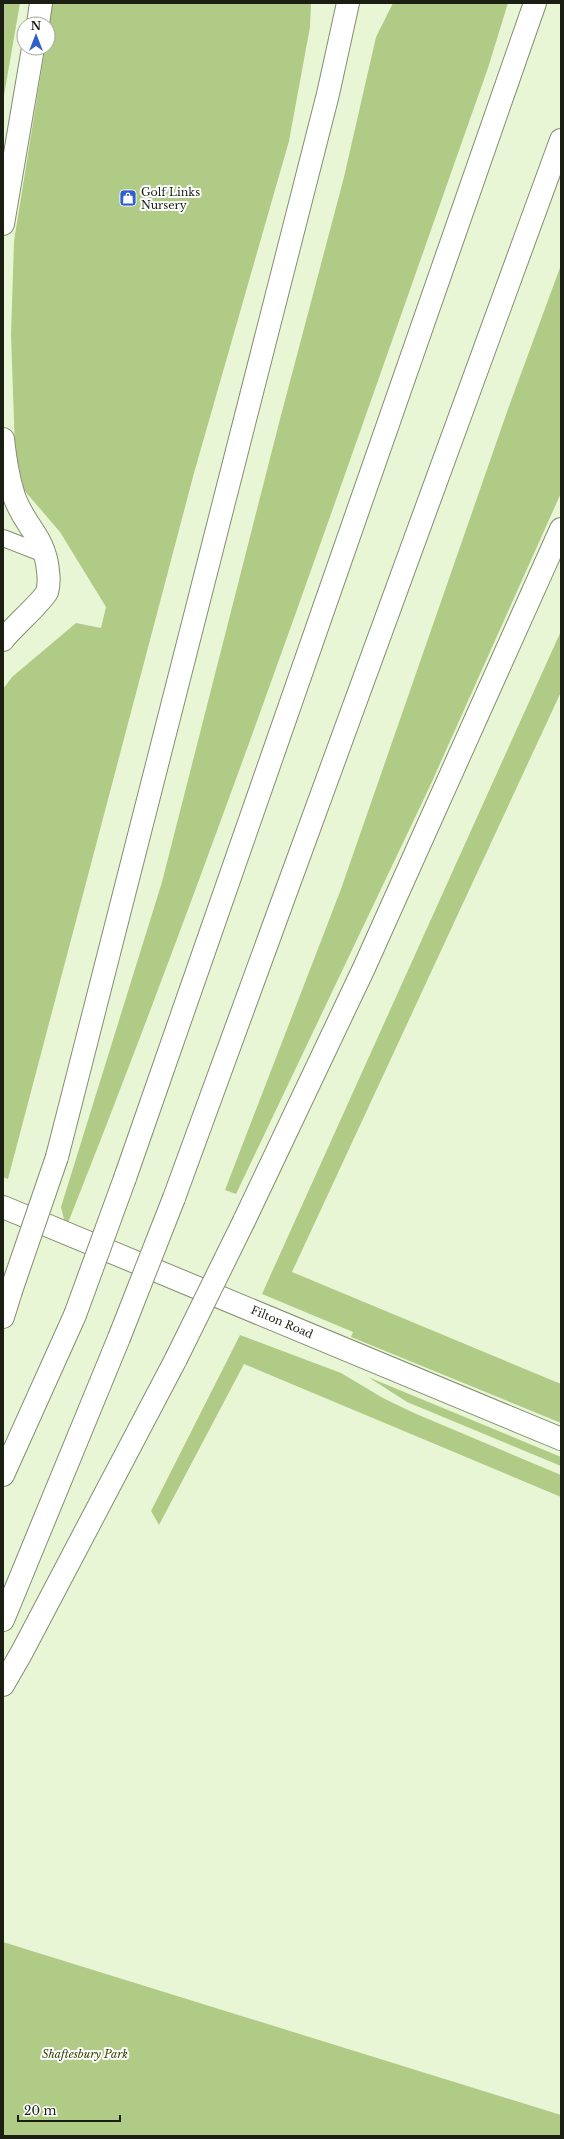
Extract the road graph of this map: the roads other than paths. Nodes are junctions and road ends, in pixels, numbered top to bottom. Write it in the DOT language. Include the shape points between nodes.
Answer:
graph roads {
  1 [pos="41,3"];
  2 [pos="348,3"];
  3 [pos="535,3"];
  4 [pos="39,16"];
  5 [pos="33,56"];
  6 [pos="561,140"];
  7 [pos="3,224"];
  8 [pos="3,439"];
  9 [pos="561,529"];
  10 [pos="3,538"];
  11 [pos="47,555"];
  12 [pos="3,640"];
  13 [pos="3,1207"];
  14 [pos="3,1317"];
  15 [pos="561,1439"];
  16 [pos="3,1475"];
  17 [pos="3,1620"];
  18 [pos="3,1685"];
  1 -- 4 [label="main road"];
  2 -- 14 [label="main road, bridge" via="328,94 57,1157"];
  3 -- 16 [label="main road, bridge" via="125,1178 75,1315"];
  5 -- 7 [label="main road"];
  6 -- 17 [label="main road, bridge" via="174,1198"];
  8 -- 11 [label="main road" via="5,460 14,496"];
  9 -- 18 [label="main road, bridge" via="364,968 244,1222 176,1359"];
  10 -- 11 [label="lane"];
  11 -- 12 [label="main road" via="49,581 46,593"];
  13 -- 15 [label="main road, Filton Road"];
}
